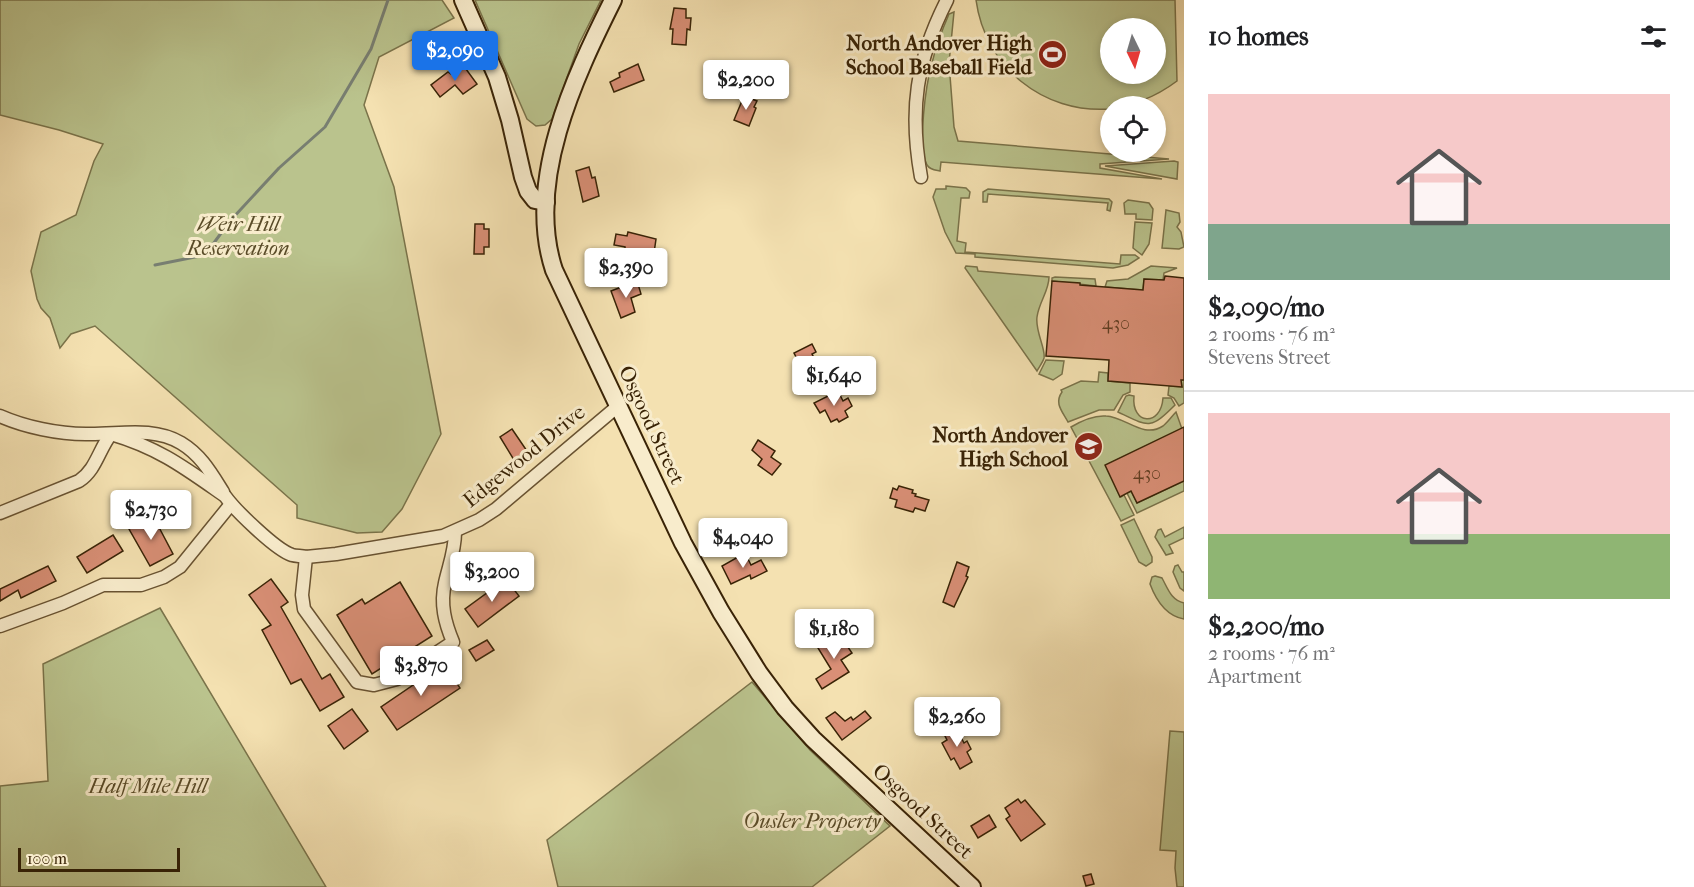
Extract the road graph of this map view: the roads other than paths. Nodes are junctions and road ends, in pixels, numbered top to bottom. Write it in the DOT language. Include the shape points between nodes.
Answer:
graph roads {
  1 [pos="463,0"];
  2 [pos="613,0"];
  3 [pos="947,0"];
  4 [pos="921,177"];
  5 [pos="546,202"];
  6 [pos="618,406"];
  7 [pos="0,416"];
  8 [pos="111,434"];
  9 [pos="228,500"];
  10 [pos="0,513"];
  11 [pos="455,532"];
  12 [pos="306,557"];
  13 [pos="0,626"];
  14 [pos="972,887"];
  1 -- 5 [label="street" via="497,77 528,191 535,200"];
  2 -- 5 [label="street, Osgood Street" via="584,63 553,147"];
  3 -- 4 [label="street" via="923,57 916,90 915,140"];
  5 -- 6 [label="street, Osgood Street" via="545,228 554,270"];
  6 -- 11 [label="street, Edgewood Drive" via="496,509"];
  6 -- 14 [label="street, Osgood Street" via="683,543 759,673 813,739"];
  7 -- 8 [label="street, Edgewood Drive" via="49,429"];
  8 -- 9 [label="street, Edgewood Drive" via="172,459"];
  8 -- 9 [label="street, Edgewood Drive" via="161,434 180,443 195,453"];
  8 -- 10 [label="street" via="89,475"];
  9 -- 12 [label="street, Edgewood Drive" via="276,545 290,555"];
  9 -- 13 [label="street" via="180,567 164,577 141,585 103,585"];
  11 -- 12 [label="street, Edgewood Drive" via="429,540"];
  11 -- 12 [label="street" via="455,548 442,600 453,642 397,679 374,686 357,682 304,609"];
}
